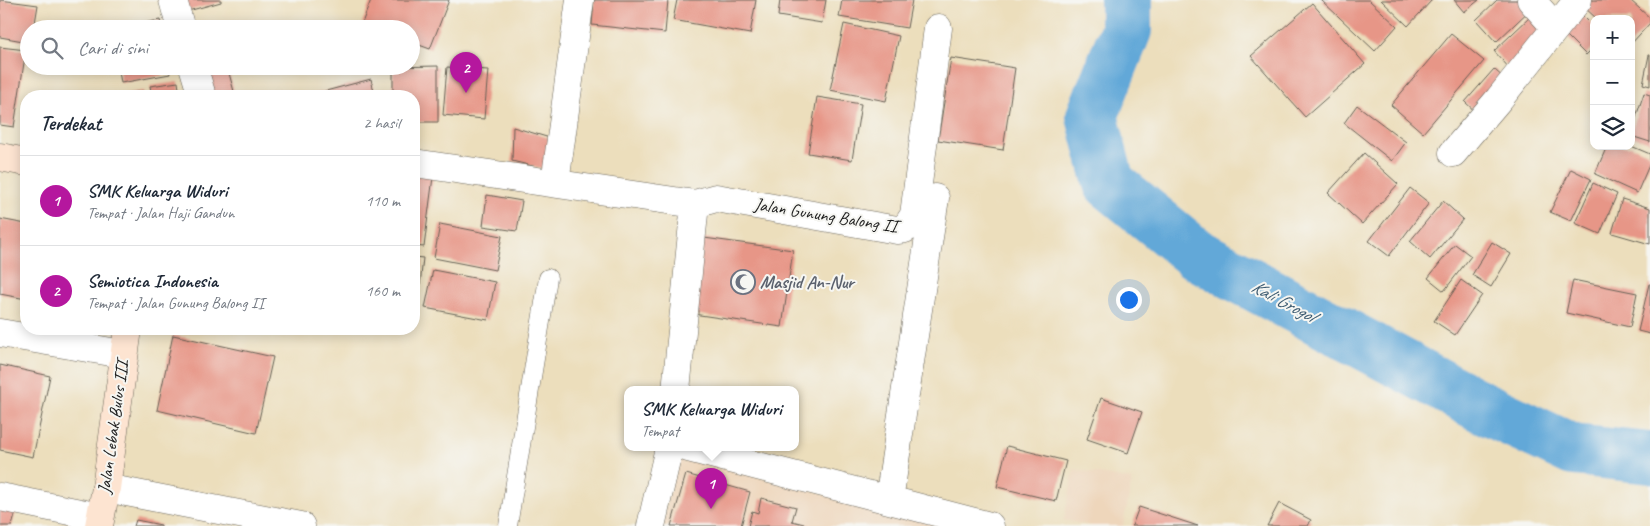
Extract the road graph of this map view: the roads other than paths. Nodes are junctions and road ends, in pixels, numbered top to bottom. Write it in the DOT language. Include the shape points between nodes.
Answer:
graph roads {
  1 [pos="173,0"];
  2 [pos="580,0"];
  3 [pos="1531,0"];
  4 [pos="1578,0"];
  5 [pos="179,20"];
  6 [pos="938,28"];
  7 [pos="1556,28"];
  8 [pos="196,75"];
  9 [pos="200,90"];
  10 [pos="1453,153"];
  11 [pos="0,157"];
  12 [pos="20,161"];
  13 [pos="420,164"];
  14 [pos="555,183"];
  15 [pos="935,198"];
  16 [pos="695,204"];
  17 [pos="548,278"];
  18 [pos="0,333"];
  19 [pos="20,334"];
  20 [pos="31,335"];
  21 [pos="125,341"];
  22 [pos="676,386"];
  23 [pos="668,451"];
  24 [pos="700,451"];
  25 [pos="106,488"];
  26 [pos="0,497"];
  27 [pos="889,500"];
  28 [pos="99,521"];
  29 [pos="301,526"];
  30 [pos="508,526"];
  31 [pos="651,526"];
  32 [pos="990,526"];
  1 -- 5 [label="street"];
  2 -- 14 [label="street"];
  3 -- 7 [label="street"];
  4 -- 7 [label="street"];
  6 -- 16 [label="street, Jalan Gunung Balong II" via="914,215 905,229 716,198"];
  7 -- 10 [label="street"];
  8 -- 9 [label="street"];
  11 -- 12 [label="street"];
  13 -- 14 [label="street, Jalan Gunung Balong II"];
  14 -- 16 [label="street, Jalan Gunung Balong II"];
  15 -- 27 [label="street"];
  16 -- 22 [label="street"];
  17 -- 30 [label="lane"];
  18 -- 19 [label="street"];
  20 -- 21 [label="street"];
  21 -- 25 [label="street, Jalan Lebak Bulus III"];
  23 -- 31 [label="street"];
  24 -- 27 [label="street"];
  25 -- 28 [label="street, Jalan Lebak Bulus III"];
  25 -- 29 [label="street"];
  26 -- 28 [label="street"];
  27 -- 32 [label="street"];
}
